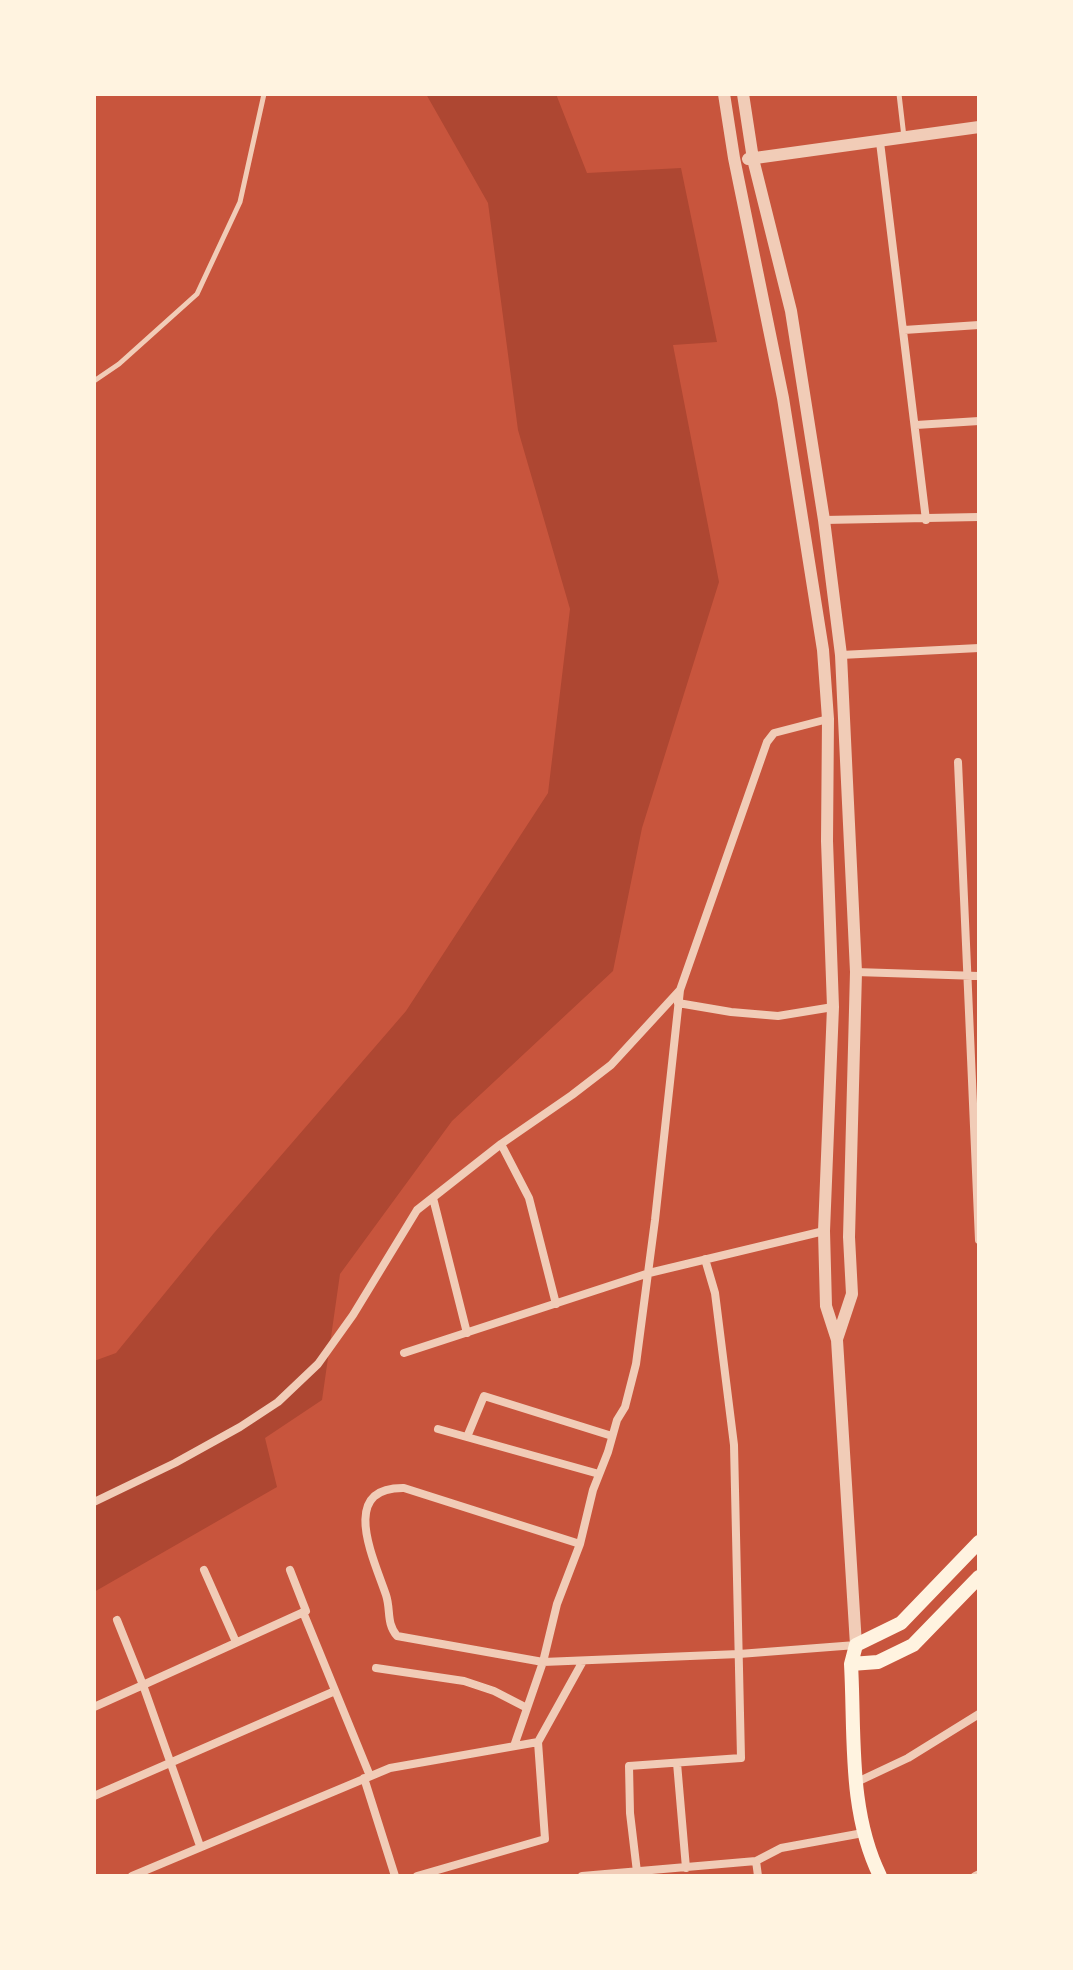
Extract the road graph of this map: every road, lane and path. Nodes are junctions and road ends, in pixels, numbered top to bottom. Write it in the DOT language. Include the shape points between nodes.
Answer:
graph roads {
  1 [pos="264,94"];
  2 [pos="724,94"];
  3 [pos="743,94"];
  4 [pos="899,94"];
  5 [pos="979,127"];
  6 [pos="904,138"];
  7 [pos="880,142"];
  8 [pos="734,158"];
  9 [pos="753,159"];
  10 [pos="979,325"];
  11 [pos="904,330"];
  12 [pos="94,381"];
  13 [pos="979,421"];
  14 [pos="916,425"];
  15 [pos="979,517"];
  16 [pos="824,520"];
  17 [pos="926,520"];
  18 [pos="979,648"];
  19 [pos="841,655"];
  20 [pos="828,719"];
  21 [pos="958,762"];
  22 [pos="856,972"];
  23 [pos="967,976"];
  24 [pos="979,976"];
  25 [pos="680,990"];
  26 [pos="678,1003"];
  27 [pos="833,1007"];
  28 [pos="501,1144"];
  29 [pos="433,1198"];
  30 [pos="824,1231"];
  31 [pos="979,1240"];
  32 [pos="705,1259"];
  33 [pos="649,1273"];
  34 [pos="556,1304"];
  35 [pos="467,1333"];
  36 [pos="837,1340"];
  37 [pos="404,1353"];
  38 [pos="438,1429"];
  39 [pos="612,1436"];
  40 [pos="467,1437"];
  41 [pos="599,1474"];
  42 [pos="94,1502"];
  43 [pos="979,1542"];
  44 [pos="580,1544"];
  45 [pos="204,1570"];
  46 [pos="290,1570"];
  47 [pos="979,1577"];
  48 [pos="303,1612"];
  49 [pos="117,1620"];
  50 [pos="236,1642"];
  51 [pos="856,1645"];
  52 [pos="739,1654"];
  53 [pos="583,1661"];
  54 [pos="543,1662"];
  55 [pos="851,1664"];
  56 [pos="376,1668"];
  57 [pos="143,1685"];
  58 [pos="335,1691"];
  59 [pos="94,1707"];
  60 [pos="527,1708"];
  61 [pos="979,1714"];
  62 [pos="538,1742"];
  63 [pos="514,1746"];
  64 [pos="169,1761"];
  65 [pos="677,1763"];
  66 [pos="367,1777"];
  67 [pos="857,1782"];
  68 [pos="94,1796"];
  69 [pos="863,1833"];
  70 [pos="200,1846"];
  71 [pos="756,1861"];
  72 [pos="683,1871"];
  73 [pos="637,1872"];
  74 [pos="132,1876"];
  75 [pos="395,1876"];
  76 [pos="417,1876"];
  77 [pos="582,1876"];
  78 [pos="594,1876"];
  79 [pos="758,1876"];
  80 [pos="880,1876"];
  1 -- 12 [label="lane" via="240,202 197,294"];
  2 -- 8 [label="street"];
  3 -- 9 [label="street"];
  4 -- 6 [label="lane"];
  5 -- 6 [label="street"];
  6 -- 7 [label="street"];
  7 -- 9 [label="street"];
  7 -- 11 [label="street"];
  8 -- 9 [label="street"];
  8 -- 20 [label="street" via="783,398 823,650"];
  9 -- 16 [label="street" via="791,311"];
  10 -- 11 [label="street"];
  11 -- 14 [label="street"];
  13 -- 14 [label="street"];
  14 -- 17 [label="street"];
  15 -- 17 [label="street"];
  16 -- 17 [label="street"];
  16 -- 19 [label="street"];
  18 -- 19 [label="street"];
  19 -- 22 [label="street"];
  20 -- 25 [label="street" via="774,733 767,742"];
  20 -- 27 [label="street"];
  21 -- 23 [label="street"];
  22 -- 23 [label="street"];
  22 -- 36 [label="street" via="852,1294"];
  23 -- 24 [label="street"];
  23 -- 31 [label="street"];
  25 -- 26 [label="street"];
  25 -- 28 [label="street" via="611,1065"];
  26 -- 27 [label="street" via="778,1016"];
  26 -- 33 [label="street"];
  27 -- 30 [label="street"];
  28 -- 29 [label="street"];
  28 -- 34 [label="street" via="529,1198"];
  29 -- 35 [label="street"];
  29 -- 42 [label="street" via="417,1210 318,1364 278,1402 175,1463"];
  30 -- 32 [label="street"];
  30 -- 36 [label="street" via="826,1306"];
  32 -- 33 [label="street"];
  32 -- 52 [label="street" via="715,1293 734,1445"];
  33 -- 34 [label="street"];
  33 -- 39 [label="street" via="636,1364"];
  34 -- 35 [label="street"];
  35 -- 37 [label="street"];
  36 -- 51 [label="street"];
  38 -- 40 [label="street"];
  39 -- 40 [label="street" via="484,1396"];
  39 -- 41 [label="street"];
  40 -- 41 [label="street"];
  41 -- 44 [label="street"];
  43 -- 51 [label="main road" via="901,1623"];
  44 -- 54 [label="street"];
  44 -- 54 [label="street" via="404,1488 372,1495 365,1509 373,1565 397,1636"];
  45 -- 50 [label="street"];
  46 -- 48 [label="street"];
  47 -- 55 [label="main road" via="913,1645 878,1662"];
  48 -- 50 [label="street"];
  48 -- 58 [label="street"];
  49 -- 57 [label="street"];
  50 -- 57 [label="street"];
  51 -- 52 [label="street"];
  51 -- 55 [label="main road"];
  52 -- 53 [label="street"];
  52 -- 65 [label="street" via="741,1758"];
  53 -- 54 [label="street"];
  53 -- 62 [label="street"];
  54 -- 60 [label="street"];
  55 -- 67 [label="main road"];
  56 -- 60 [label="street" via="464,1681"];
  57 -- 59 [label="street"];
  57 -- 64 [label="street"];
  58 -- 64 [label="street"];
  58 -- 66 [label="street"];
  60 -- 63 [label="street"];
  61 -- 67 [label="street"];
  62 -- 63 [label="street"];
  62 -- 76 [label="street" via="545,1839"];
  63 -- 66 [label="street" via="390,1768"];
  64 -- 68 [label="street"];
  64 -- 70 [label="street"];
  65 -- 72 [label="street"];
  65 -- 73 [label="street" via="629,1766"];
  66 -- 70 [label="street"];
  66 -- 75 [label="street"];
  67 -- 69 [label="main road"];
  69 -- 71 [label="street" via="781,1848"];
  69 -- 80 [label="main road"];
  70 -- 74 [label="street"];
  71 -- 72 [label="street"];
  71 -- 79 [label="street"];
  72 -- 73 [label="street"];
  73 -- 78 [label="street"];
  77 -- 78 [label="street"];
}
